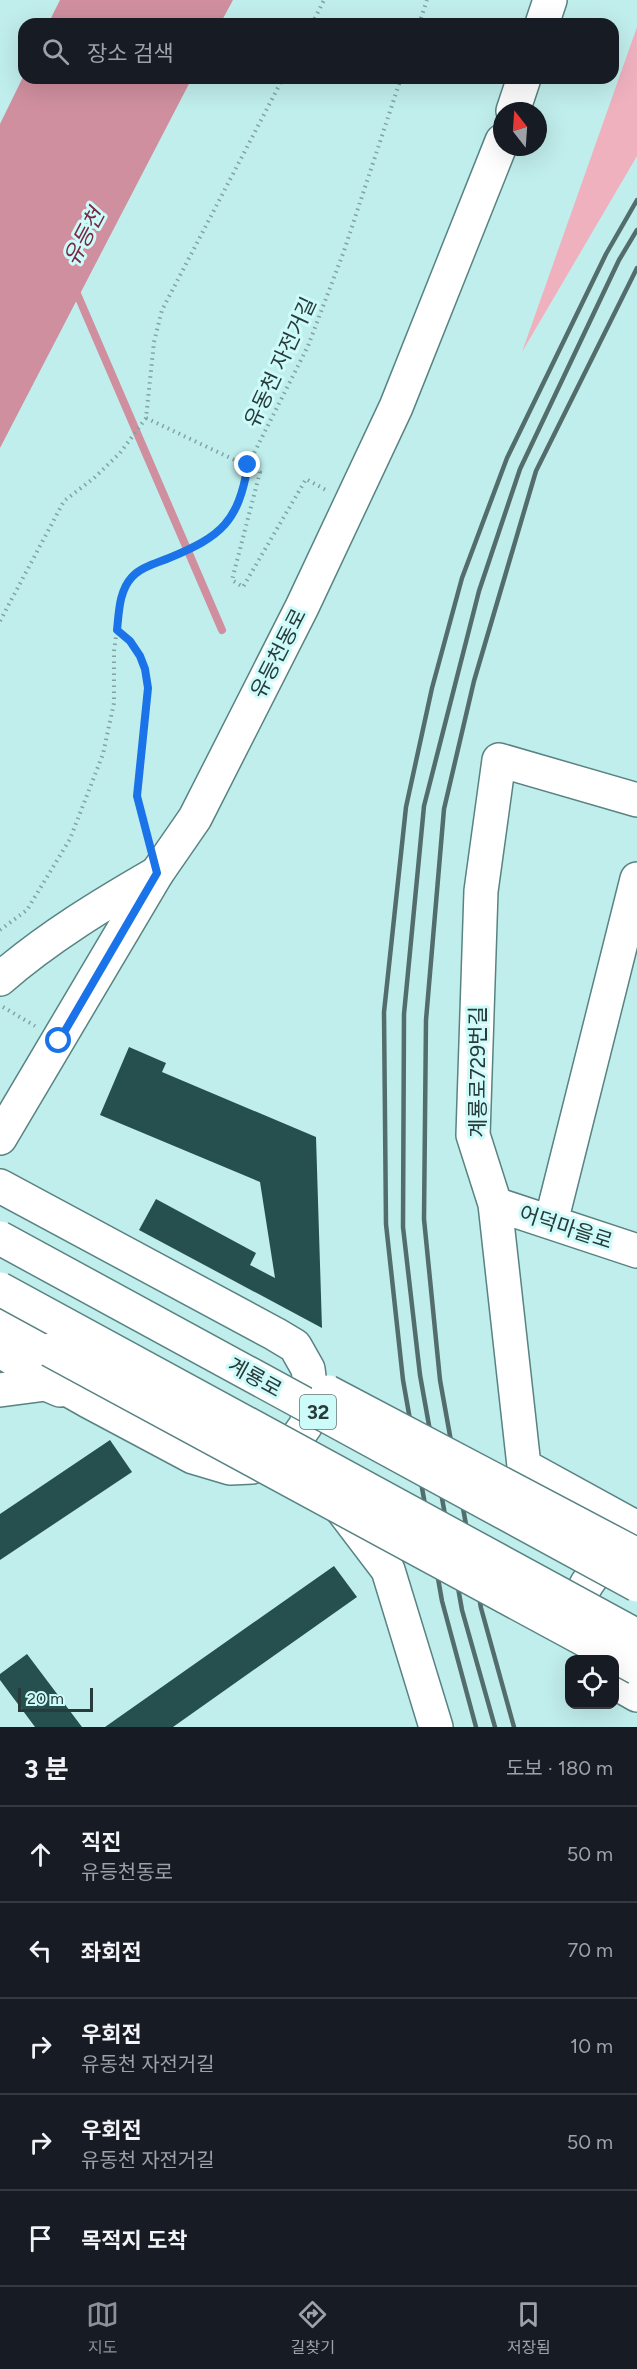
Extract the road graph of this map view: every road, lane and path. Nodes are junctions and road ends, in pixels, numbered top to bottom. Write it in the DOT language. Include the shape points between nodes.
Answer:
graph roads {
  1 [pos="324,0"];
  2 [pos="427,0"];
  3 [pos="550,0"];
  4 [pos="315,18"];
  5 [pos="421,18"];
  6 [pos="544,18"];
  7 [pos="280,84"];
  8 [pos="399,84"];
  9 [pos="522,84"];
  10 [pos="516,102"];
  11 [pos="496,156"];
  12 [pos="146,418"];
  13 [pos="248,465"];
  14 [pos="350,505"];
  15 [pos="0,621"];
  16 [pos="117,630"];
  17 [pos="637,800"];
  18 [pos="157,873"];
  19 [pos="637,879"];
  20 [pos="0,930"];
  21 [pos="0,979"];
  22 [pos="0,1006"];
  23 [pos="26,1020"];
  24 [pos="0,1138"];
  25 [pos="0,1186"];
  26 [pos="495,1204"];
  27 [pos="551,1222"];
  28 [pos="0,1237"];
  29 [pos="637,1251"];
  30 [pos="0,1289"];
  31 [pos="0,1315"];
  32 [pos="0,1351"];
  33 [pos="0,1390"];
  34 [pos="88,1401"];
  35 [pos="292,1445"];
  36 [pos="633,1545"];
  37 [pos="637,1585"];
  38 [pos="637,1636"];
  39 [pos="588,1655"];
  40 [pos="637,1668"];
  41 [pos="619,1684"];
  42 [pos="637,1695"];
  43 [pos="436,1727"];
  1 -- 4 [label="path"];
  2 -- 5 [label="path"];
  3 -- 6 [label="main road"];
  7 -- 12 [label="path" via="162,310 154,342"];
  8 -- 13 [label="path, 유동천 자전거길" via="344,251 308,345"];
  9 -- 10 [label="main road"];
  11 -- 14 [label="main road, 유등천동로" via="396,407"];
  12 -- 13 [label="path"];
  12 -- 15 [label="path" via="120,453 64,501"];
  13 -- 14 [label="path" via="260,472 232,580 243,587 306,479"];
  13 -- 16 [label="path, 유동천 자전거길" via="243,494 230,519 215,534 132,577 122,593"];
  14 -- 18 [label="main road, 유등천동로" via="195,818"];
  16 -- 18 [label="path" via="140,656 147,678 137,796"];
  16 -- 20 [label="path, 유동천 자전거길" via="114,703 95,775 70,839 27,910"];
  17 -- 26 [label="main road, 계룡로729번길" via="499,760 481,891 473,1136"];
  18 -- 21 [label="main road" via="113,899"];
  18 -- 24 [label="main road, 유등천동로"];
  19 -- 27 [label="main road"];
  22 -- 23 [label="path"];
  25 -- 35 [label="main road" via="295,1346 308,1369 312,1401 306,1425"];
  26 -- 27 [label="main road, 어덕마을로"];
  26 -- 36 [label="main road, 계룡로729번길" via="524,1466"];
  27 -- 29 [label="main road, 어덕마을로"];
  28 -- 36 [label="main road, bridge" via="22,1229"];
  28 -- 37 [label="main road, 계룡로 / 32, bridge"];
  30 -- 38 [label="main road, 32, bridge"];
  31 -- 40 [label="main road, bridge" via="50,1350"];
  32 -- 34 [label="main road"];
  33 -- 34 [label="main road" via="46,1384"];
  34 -- 35 [label="main road" via="193,1457 230,1468 252,1467 273,1460"];
  35 -- 43 [label="main road" via="388,1570"];
  36 -- 39 [label="main road" via="603,1563 587,1581 579,1603 578,1627"];
  41 -- 42 [label="main road"];
}
